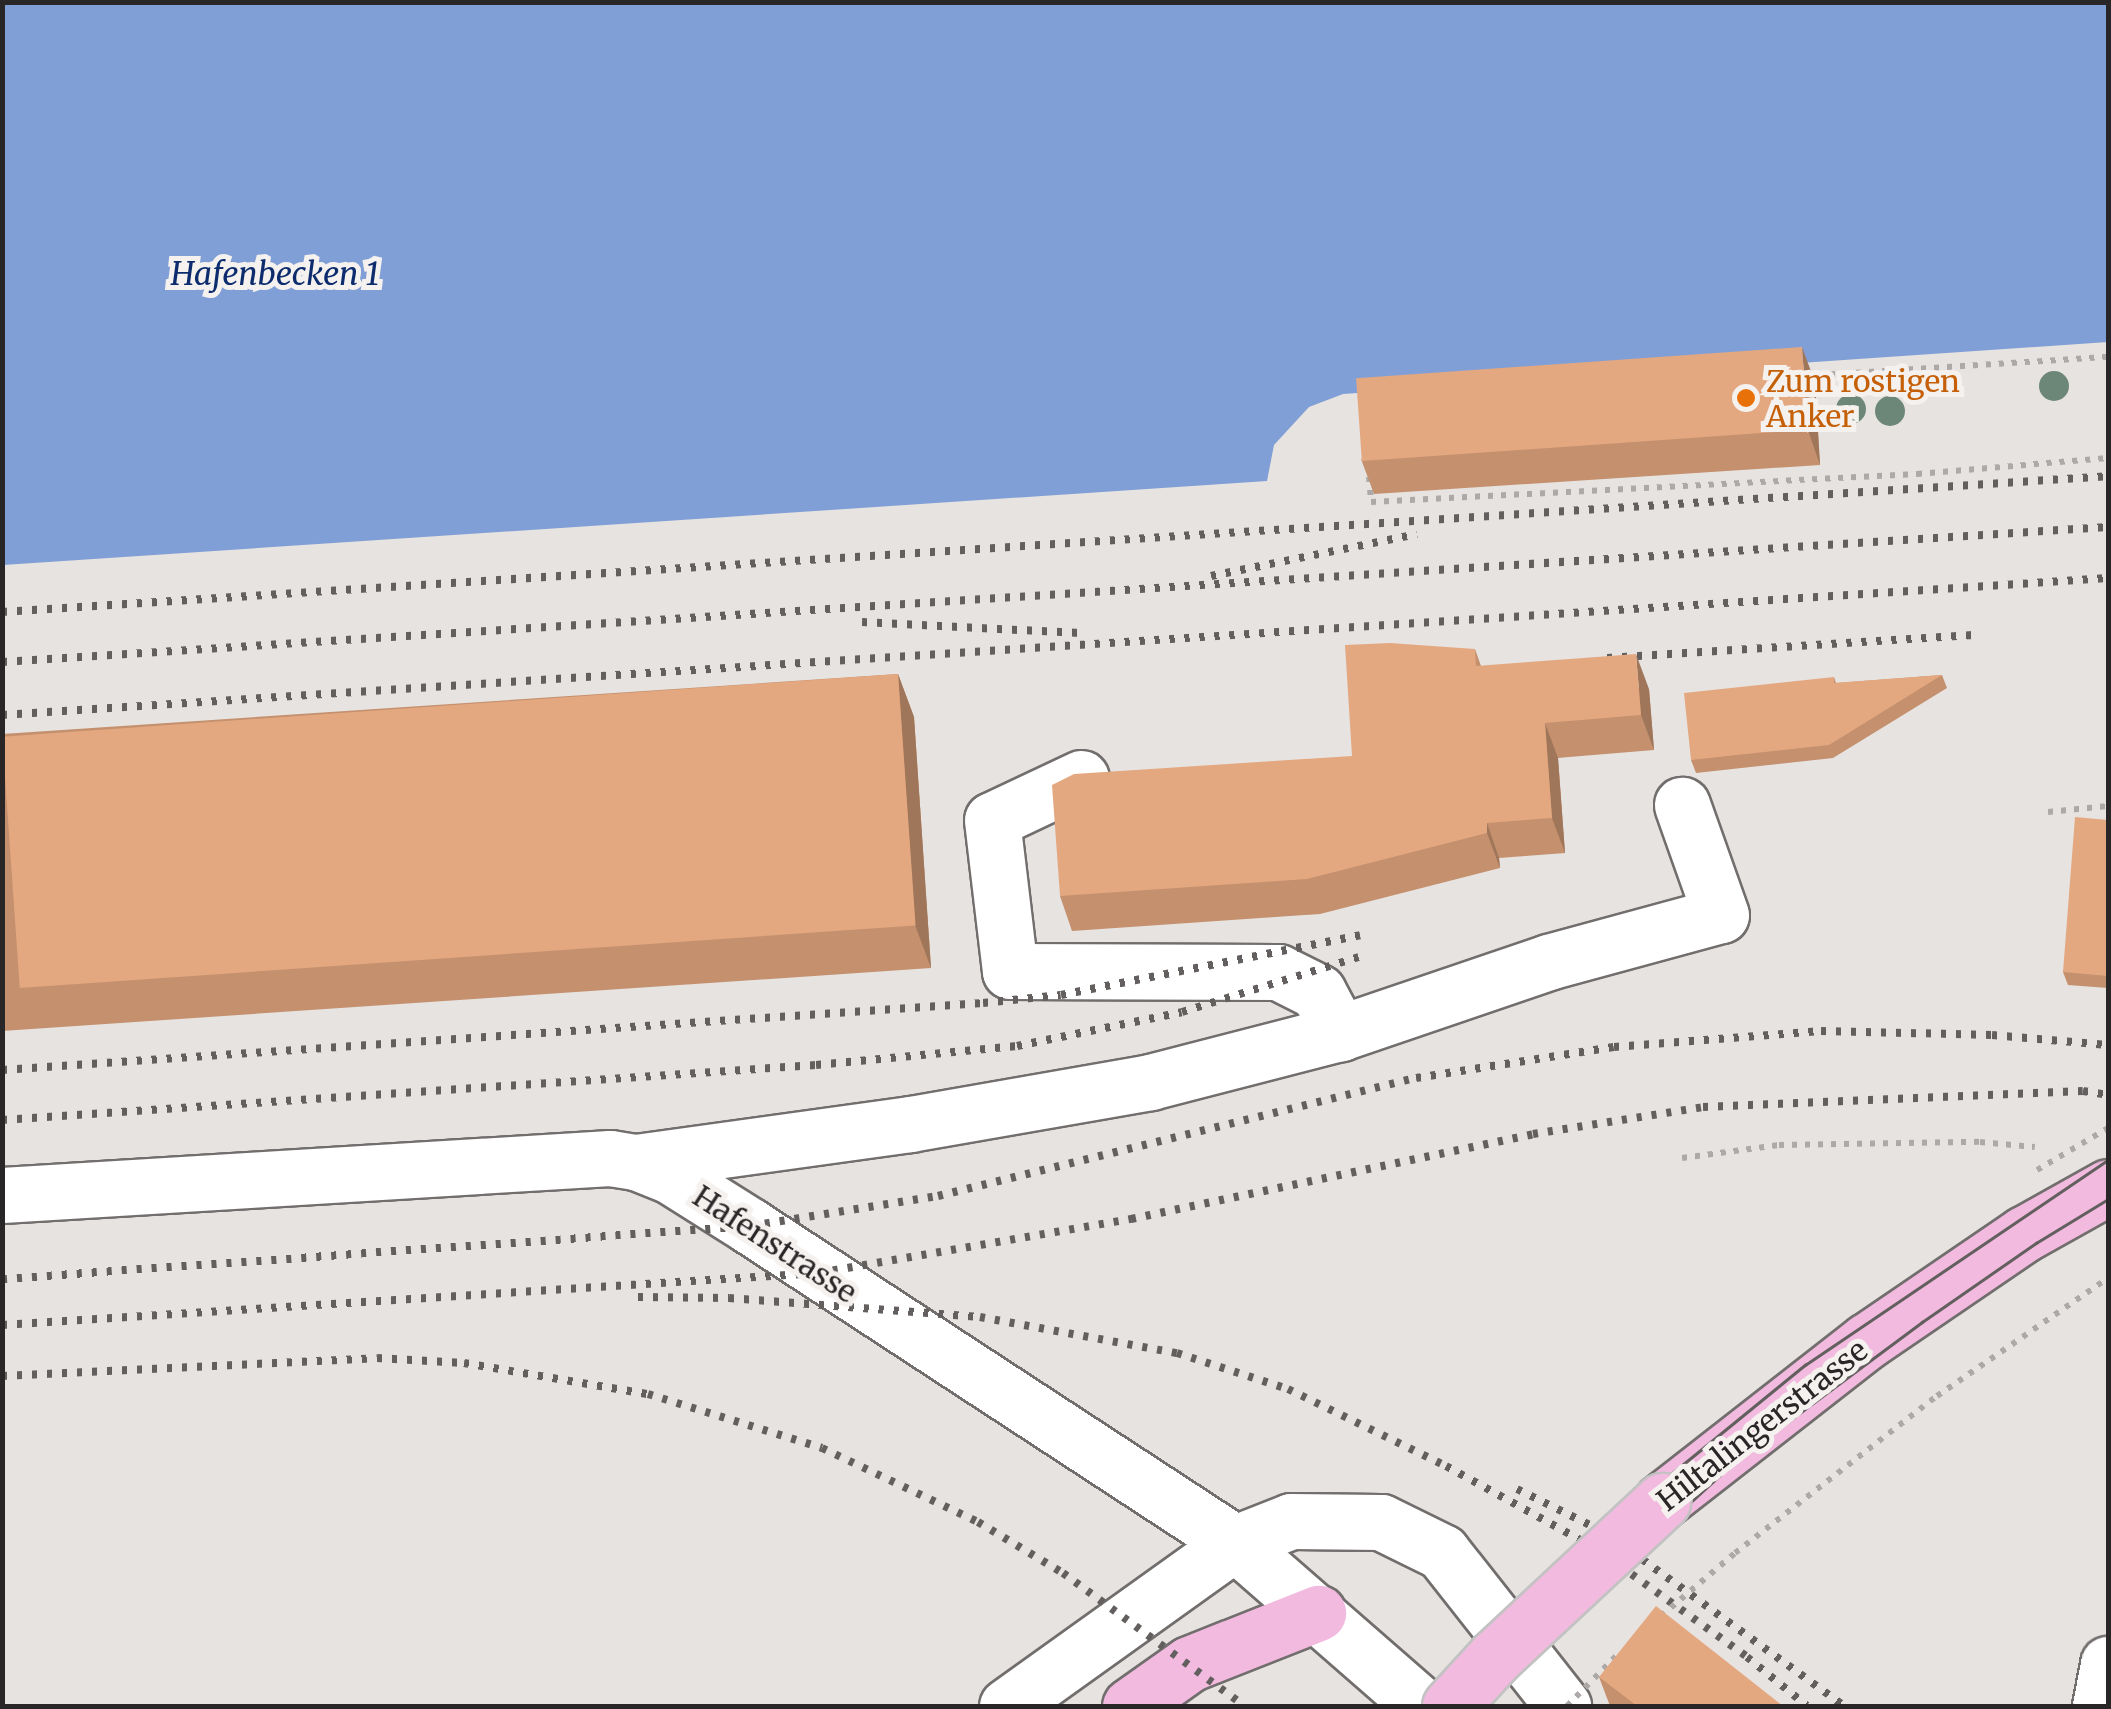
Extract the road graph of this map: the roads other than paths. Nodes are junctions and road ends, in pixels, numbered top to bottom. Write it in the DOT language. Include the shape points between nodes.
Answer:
graph roads {
  1 [pos="1081,778"];
  2 [pos="1682,805"];
  3 [pos="1340,1033"];
  4 [pos="636,1162"];
  5 [pos="2103,1170"];
  6 [pos="2,1195"];
  7 [pos="1235,1543"];
  8 [pos="1318,1613"];
  9 [pos="2108,1664"];
  10 [pos="1008,1706"];
  11 [pos="1130,1706"];
  12 [pos="1422,1706"];
  13 [pos="1450,1706"];
  14 [pos="1565,1706"];
  15 [pos="2100,1706"];
  1 -- 3 [label="street" via="992,820 1010,970 1278,972 1318,992"];
  2 -- 3 [label="street" via="1721,915 1548,962"];
  3 -- 4 [label="street" via="1077,1097"];
  4 -- 6 [label="street, Hafenstrasse" via="610,1158"];
  4 -- 7 [label="street, Hafenstrasse" via="750,1226"];
  5 -- 13 [label="main road, Hiltalingerstrasse, bridge" via="2024,1234 1867,1341 1662,1502"];
  7 -- 8 [label="street, Hafenstrasse"];
  7 -- 10 [label="street"];
  7 -- 14 [label="street" via="1291,1521 1381,1522 1442,1552"];
  8 -- 11 [label="main road" via="1189,1664"];
  8 -- 12 [label="street, Hafenstrasse"];
  9 -- 15 [label="street"];
}
